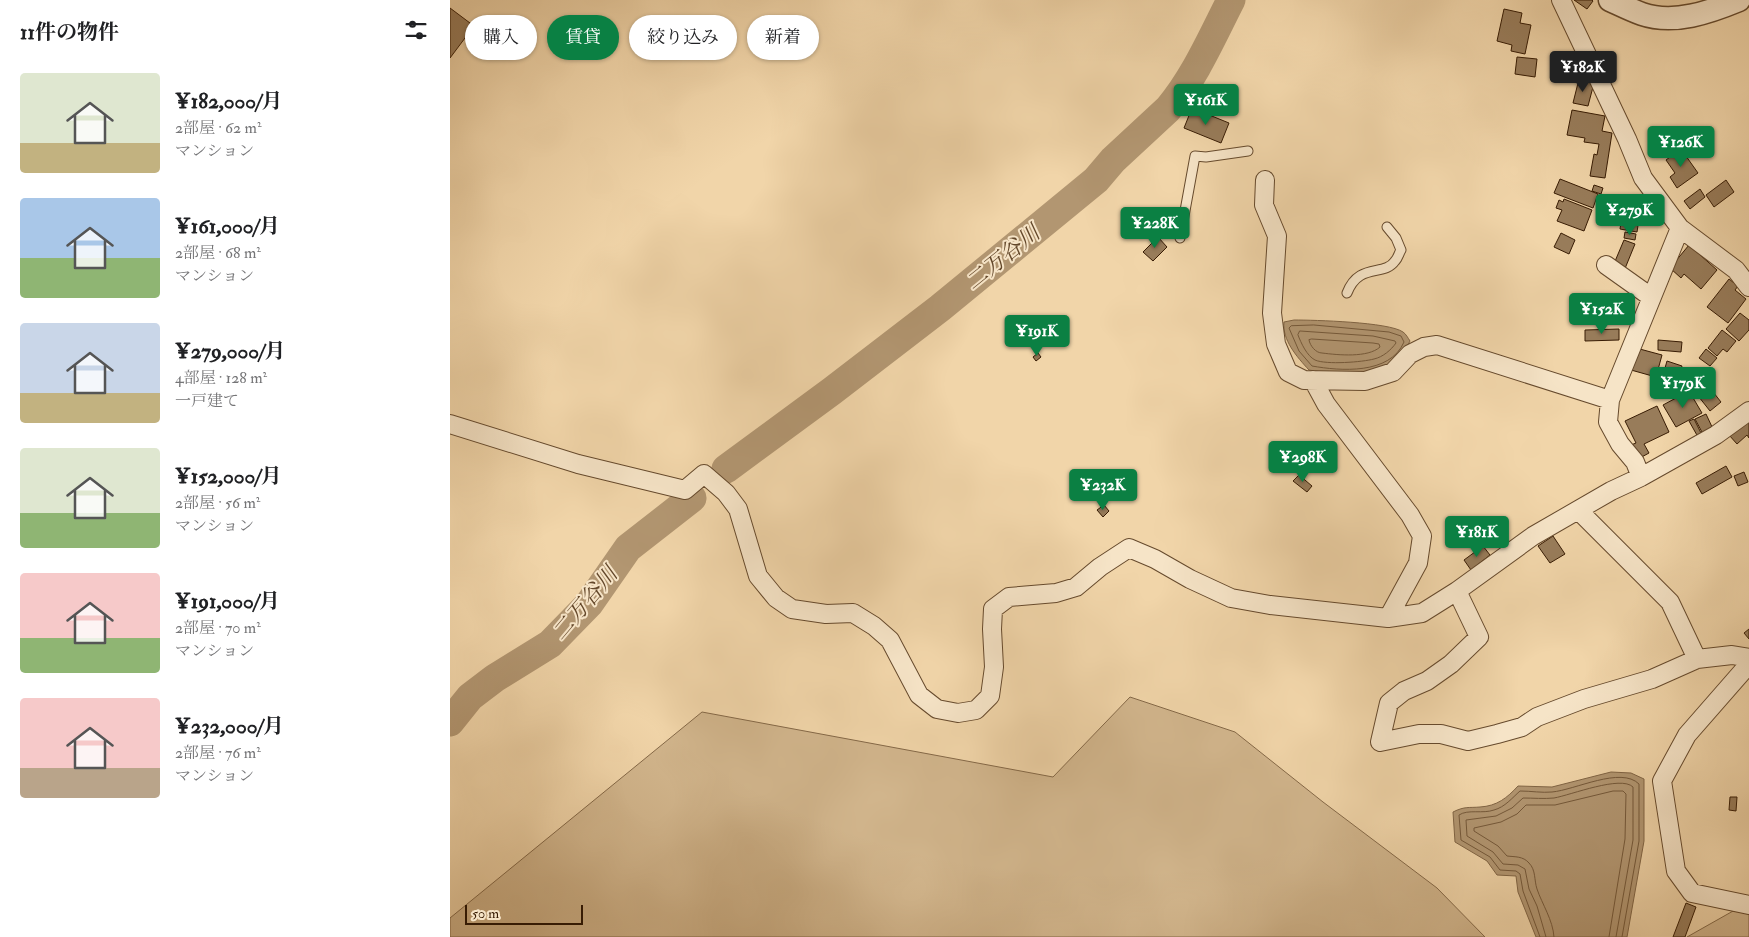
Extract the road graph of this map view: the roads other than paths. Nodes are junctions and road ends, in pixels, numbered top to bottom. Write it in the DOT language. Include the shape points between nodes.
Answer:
graph roads {
  1 [pos="1561,0"];
  2 [pos="1610,0"];
  3 [pos="1740,0"];
  4 [pos="1248,151"];
  5 [pos="1265,180"];
  6 [pos="1387,227"];
  7 [pos="1680,228"];
  8 [pos="1180,238"];
  9 [pos="1606,265"];
  10 [pos="1749,287"];
  11 [pos="1347,293"];
  12 [pos="1651,297"];
  13 [pos="1313,380"];
  14 [pos="1610,400"];
  15 [pos="1749,411"];
  16 [pos="450,424"];
  17 [pos="1641,478"];
  18 [pos="1578,510"];
  19 [pos="1457,591"];
  20 [pos="1388,618"];
  21 [pos="1749,658"];
  22 [pos="1697,659"];
  23 [pos="1749,664"];
  24 [pos="1749,905"];
  1 -- 7 [label="street" via="1643,178"];
  2 -- 3 [label="street" via="1644,14 1674,18 1712,11"];
  4 -- 8 [label="lane" via="1195,156"];
  5 -- 13 [label="street" via="1264,205 1277,236 1272,313 1276,344 1288,372 1304,380"];
  6 -- 11 [label="lane" via="1401,250 1394,263 1354,280"];
  7 -- 10 [label="street" via="1736,270"];
  7 -- 12 [label="street"];
  9 -- 12 [label="street"];
  12 -- 14 [label="street"];
  13 -- 14 [label="street" via="1365,381 1392,372 1410,354 1424,347 1437,345"];
  13 -- 20 [label="street" via="1326,404 1410,515 1422,536 1418,563"];
  14 -- 17 [label="street" via="1608,422 1635,462"];
  15 -- 17 [label="street" via="1716,435"];
  16 -- 20 [label="street" via="578,464 685,490 704,474 726,493 738,510 758,576 776,598 792,609 826,614 853,613 874,626 890,640 919,695 937,709 958,713 976,710 990,696 994,666 993,610 1009,597 1056,593 1076,587 1128,548 1231,598"];
  17 -- 18 [label="street"];
  18 -- 19 [label="street" via="1533,536"];
  18 -- 22 [label="street" via="1670,602"];
  19 -- 20 [label="street" via="1422,613"];
  19 -- 22 [label="street" via="1479,637 1451,664 1404,690 1389,704 1380,742 1419,734 1441,734 1468,741 1497,734 1522,727 1537,716 1584,699 1652,679"];
  21 -- 22 [label="street" via="1732,655"];
  23 -- 24 [label="street" via="1687,735 1662,780 1676,871 1692,893"];
}
